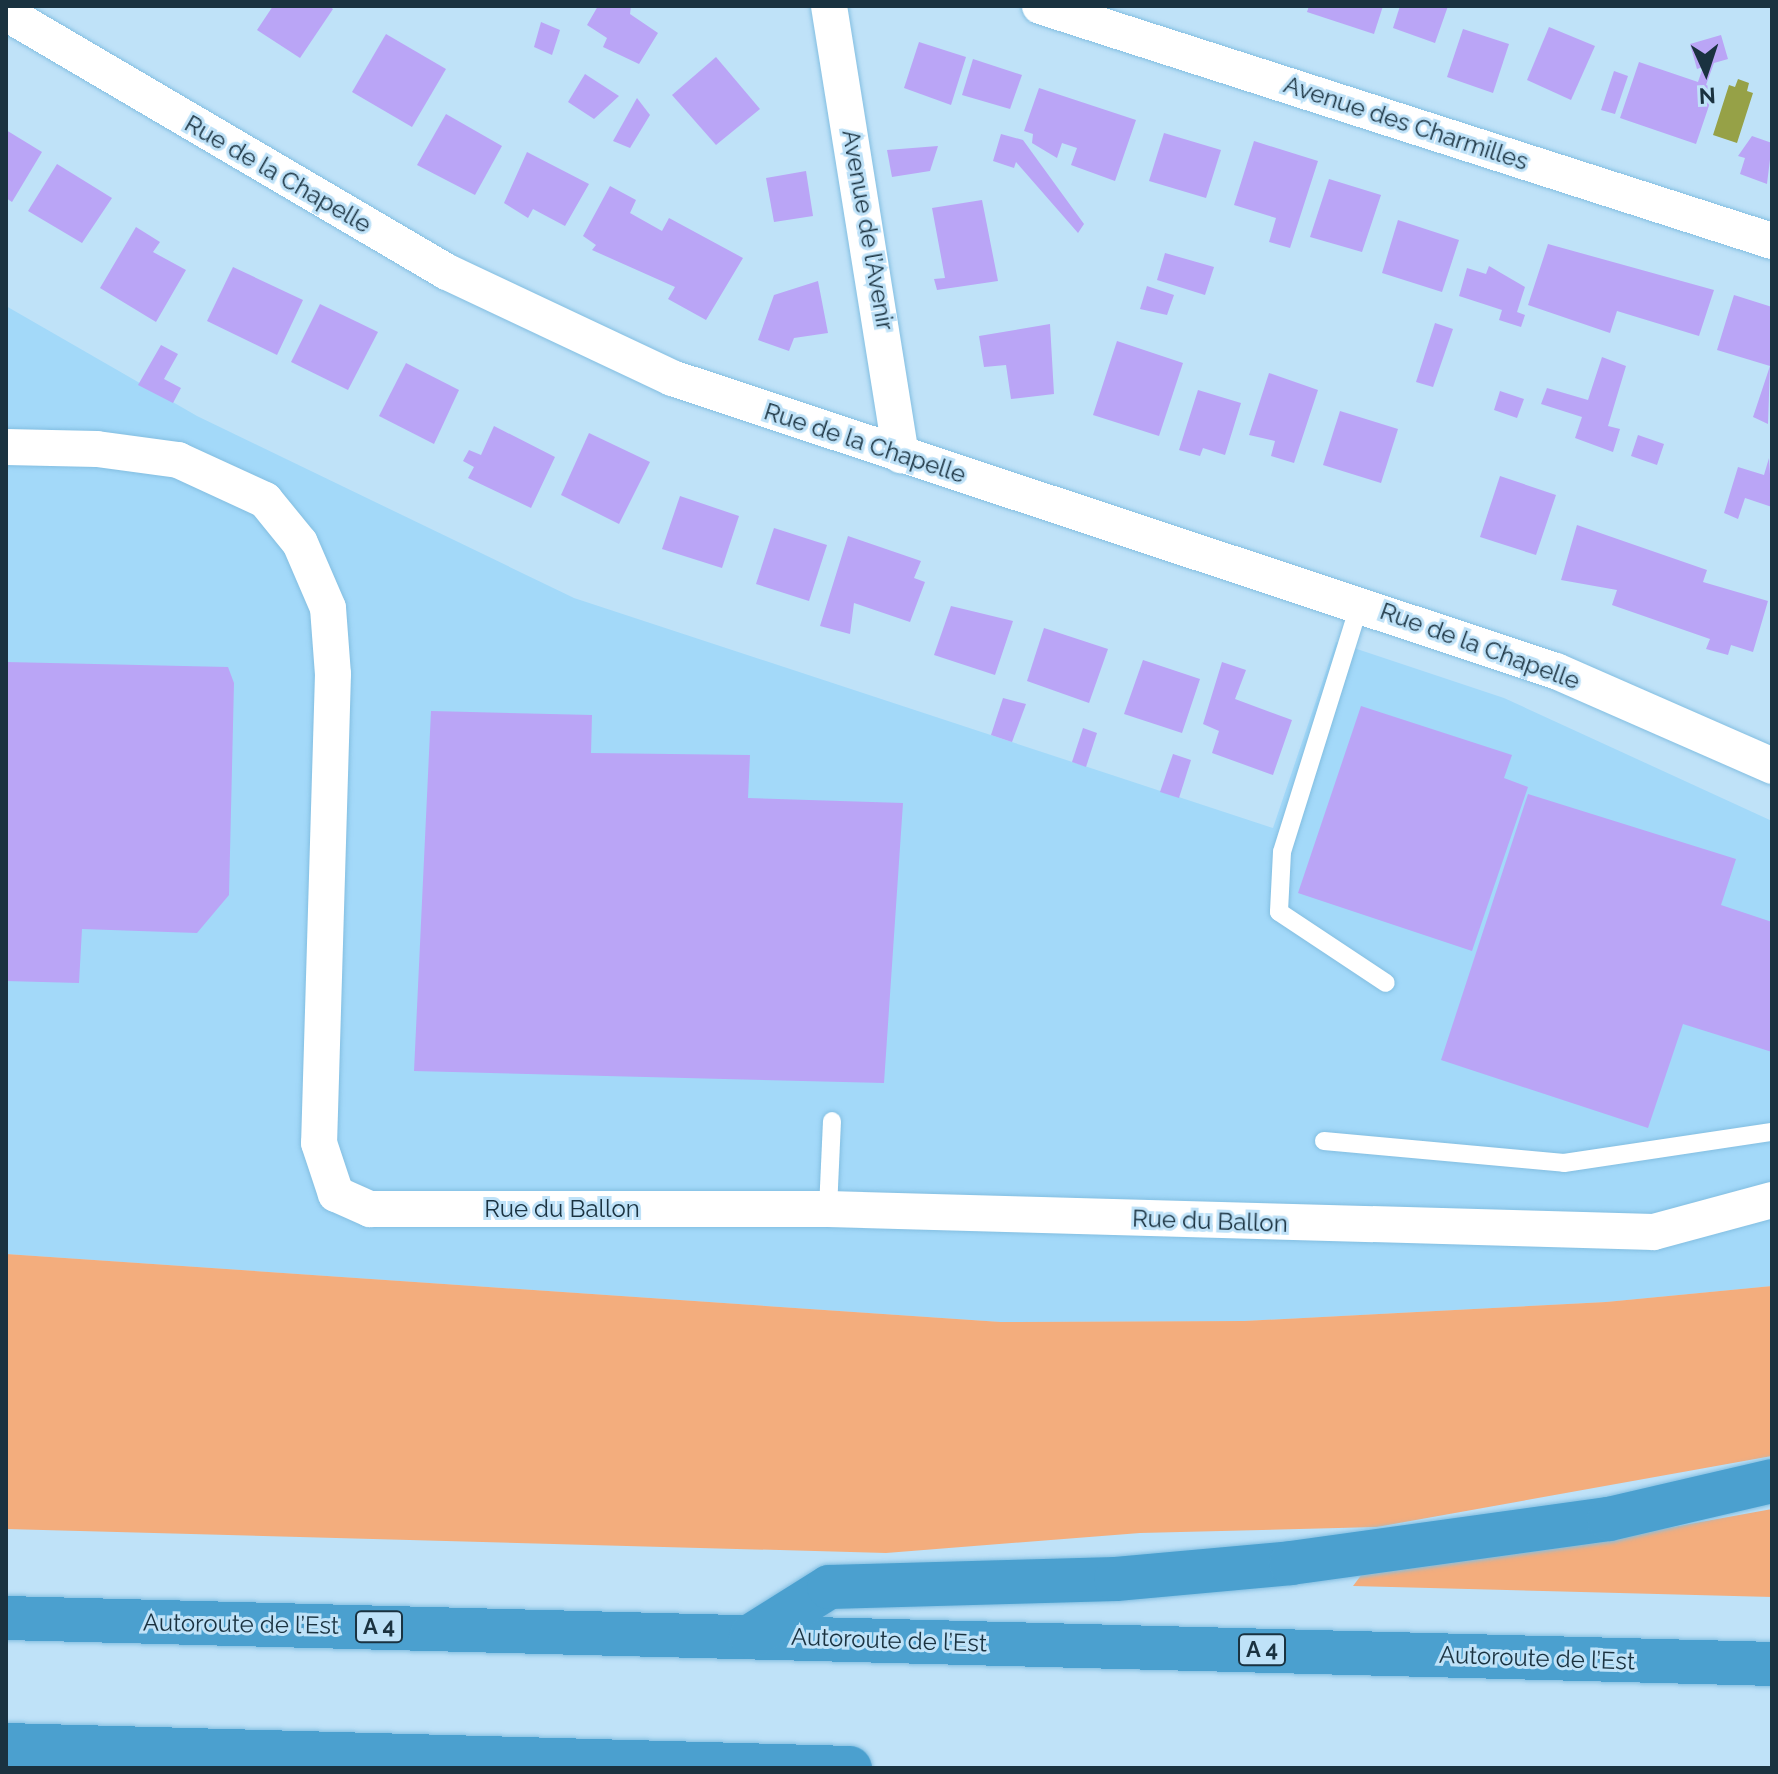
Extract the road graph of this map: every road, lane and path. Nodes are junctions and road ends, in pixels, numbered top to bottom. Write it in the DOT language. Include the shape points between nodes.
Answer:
graph roads {
  1 [pos="829,6"];
  2 [pos="1040,6"];
  3 [pos="6,13"];
  4 [pos="1772,241"];
  5 [pos="6,447"];
  6 [pos="901,455"];
  7 [pos="1360,603"];
  8 [pos="1772,766"];
  9 [pos="1386,983"];
  10 [pos="832,1121"];
  11 [pos="1772,1132"];
  12 [pos="1324,1141"];
  13 [pos="1772,1200"];
  14 [pos="828,1209"];
  15 [pos="1772,1481"];
  16 [pos="6,1618"];
  17 [pos="751,1636"];
  18 [pos="1772,1664"];
  19 [pos="6,1745"];
  20 [pos="775,1767"];
  21 [pos="850,1768"];
  1 -- 6 [label="street, Avenue de l’Avenir"];
  2 -- 4 [label="street, Avenue des Charmilles"];
  3 -- 6 [label="street, Rue de la Chapelle" via="447,272 672,378"];
  5 -- 14 [label="street, Rue du Ballon" via="97,449 178,460 265,500 300,543 328,608 333,674 319,1143 336,1194 370,1209"];
  6 -- 7 [label="street, Rue de la Chapelle"];
  7 -- 8 [label="street, Rue de la Chapelle" via="1556,671"];
  7 -- 9 [label="lane" via="1282,852 1279,912"];
  10 -- 14 [label="lane"];
  11 -- 12 [label="lane" via="1564,1163"];
  13 -- 14 [label="street, Rue du Ballon" via="1654,1232"];
  15 -- 17 [label="highway" via="1609,1519 1291,1563 1116,1579 829,1587"];
  16 -- 17 [label="highway, Autoroute de l’Est / A 4"];
  17 -- 18 [label="highway, Autoroute de l’Est / A 4"];
  19 -- 20 [label="highway"];
  20 -- 21 [label="highway"];
}
